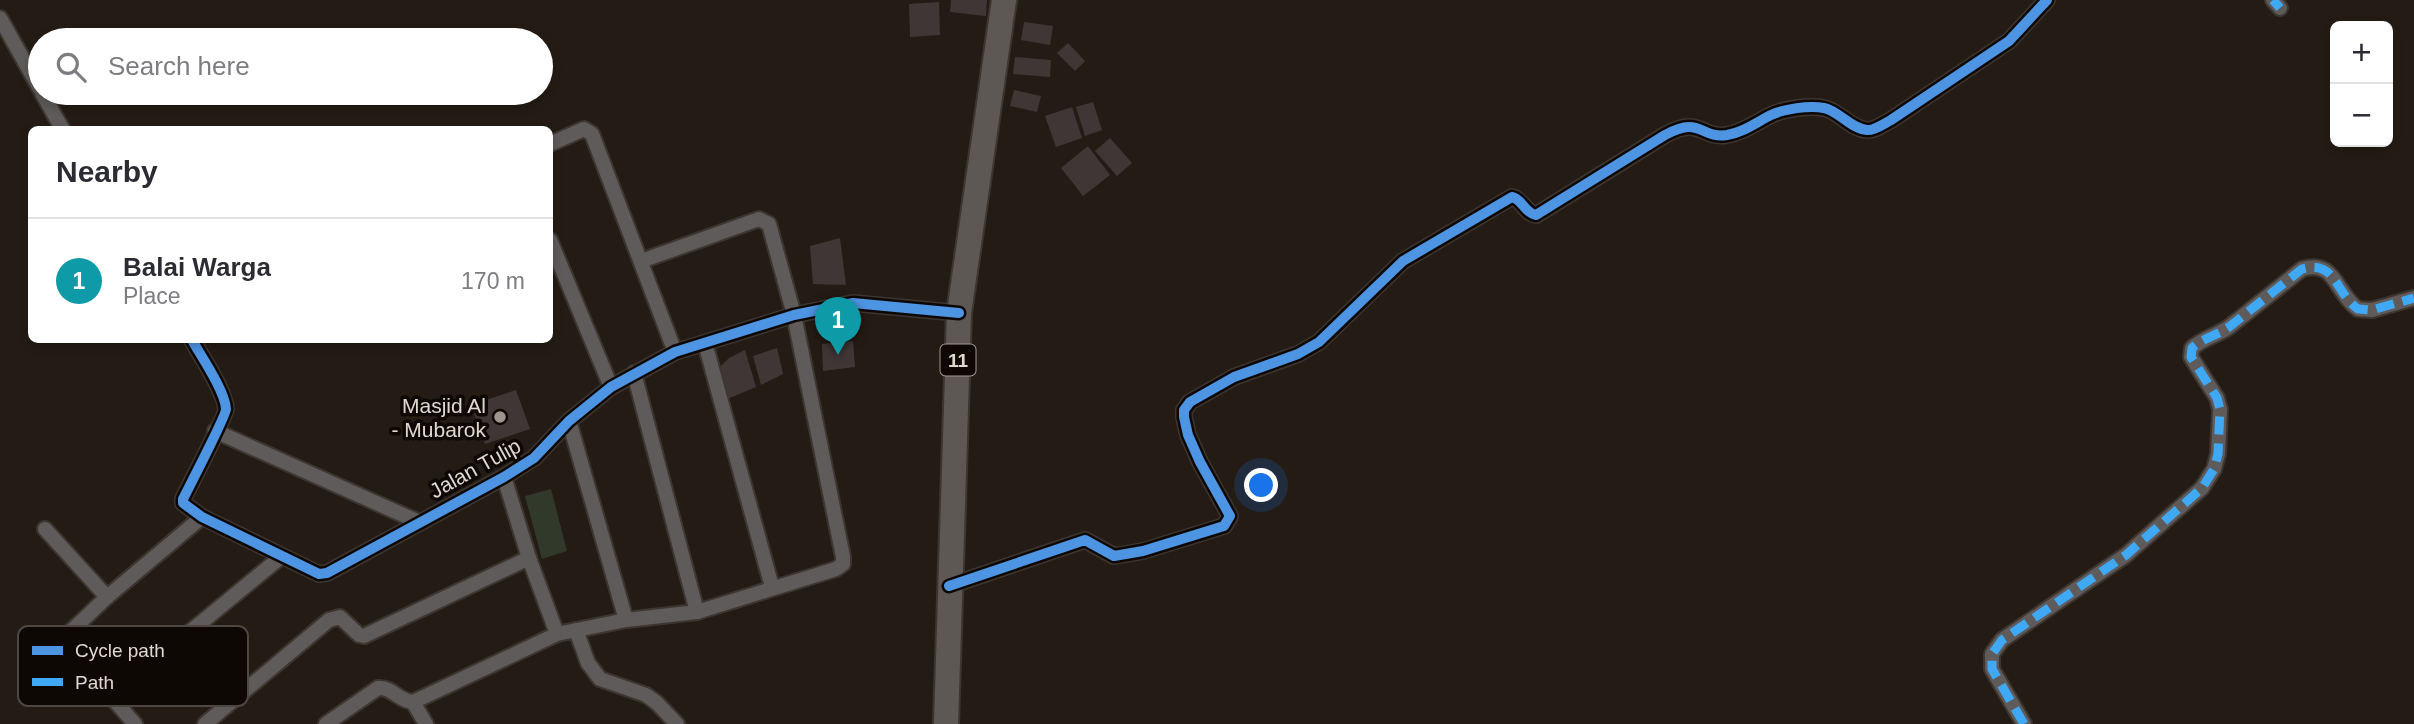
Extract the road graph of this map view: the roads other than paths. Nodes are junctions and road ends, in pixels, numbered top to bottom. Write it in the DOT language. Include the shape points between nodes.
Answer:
graph roads {
  1 [pos="1004,0"];
  2 [pos="2047,0"];
  3 [pos="0,18"];
  4 [pos="28,68"];
  5 [pos="49,105"];
  6 [pos="61,126"];
  7 [pos="553,143"];
  8 [pos="553,247"];
  9 [pos="641,261"];
  10 [pos="2414,298"];
  11 [pos="959,313"];
  12 [pos="794,315"];
  13 [pos="194,343"];
  14 [pos="705,343"];
  15 [pos="675,352"];
  16 [pos="634,373"];
  17 [pos="611,387"];
  18 [pos="569,421"];
  19 [pos="215,430"];
  20 [pos="504,477"];
  21 [pos="202,517"];
  22 [pos="419,522"];
  23 [pos="45,529"];
  24 [pos="282,556"];
  25 [pos="529,558"];
  26 [pos="949,586"];
  27 [pos="772,587"];
  28 [pos="107,597"];
  29 [pos="697,612"];
  30 [pos="626,620"];
  31 [pos="77,626"];
  32 [pos="197,626"];
  33 [pos="576,630"];
  34 [pos="556,634"];
  35 [pos="248,688"];
  36 [pos="413,702"];
  37 [pos="119,706"];
  38 [pos="226,706"];
  39 [pos="135,724"];
  40 [pos="205,724"];
  41 [pos="326,724"];
  42 [pos="426,724"];
  43 [pos="677,724"];
  44 [pos="946,724"];
  45 [pos="2024,724"];
  1 -- 11 [label="highway, 11"];
  2 -- 26 [label="street" via="2009,41 1871,130 1815,107 1780,112 1749,129 1723,135 1686,126 1536,215 1512,197 1403,261 1319,342 1234,377 1190,402 1184,410 1185,425 1230,516 1224,526 1114,556 1085,540"];
  3 -- 4 [label="street"];
  5 -- 6 [label="street"];
  7 -- 9 [label="street" via="584,129 592,134"];
  8 -- 17 [label="street"];
  9 -- 12 [label="street" via="763,219 769,224"];
  9 -- 15 [label="street"];
  10 -- 45 [label="street" via="2372,310 2358,309 2325,268 2316,265 2302,269 2229,327 2192,348 2191,357 2220,409 2214,469 2202,488 2126,555 2002,640 1992,654 1992,669"];
  11 -- 12 [label="street, Jalan Tulip" via="853,303"];
  11 -- 26 [label="highway, 11"];
  12 -- 14 [label="street, Jalan Tulip"];
  12 -- 27 [label="street" via="843,565"];
  13 -- 19 [label="street" via="226,409"];
  14 -- 15 [label="street, Jalan Tulip"];
  14 -- 27 [label="street"];
  15 -- 16 [label="street, Jalan Tulip"];
  16 -- 17 [label="street, Jalan Tulip"];
  16 -- 29 [label="street"];
  17 -- 18 [label="street, Jalan Tulip"];
  18 -- 20 [label="street, Jalan Tulip" via="534,458"];
  18 -- 30 [label="street"];
  19 -- 21 [label="street" via="183,499"];
  19 -- 22 [label="street"];
  20 -- 22 [label="street, Jalan Tulip"];
  20 -- 25 [label="street"];
  21 -- 24 [label="street, Jalan Tulip"];
  21 -- 28 [label="street"];
  22 -- 24 [label="street, Jalan Tulip" via="327,573 319,574"];
  23 -- 28 [label="street"];
  24 -- 32 [label="street"];
  25 -- 34 [label="street"];
  25 -- 35 [label="street" via="364,636 340,617 329,620"];
  26 -- 44 [label="highway, 11"];
  27 -- 29 [label="street"];
  28 -- 31 [label="street"];
  29 -- 30 [label="street"];
  30 -- 33 [label="street"];
  33 -- 34 [label="street"];
  33 -- 43 [label="street" via="588,663 600,679 646,695"];
  34 -- 36 [label="street"];
  36 -- 41 [label="street" via="378,688"];
  36 -- 42 [label="street"];
  37 -- 39 [label="street"];
  38 -- 40 [label="street"];
}
